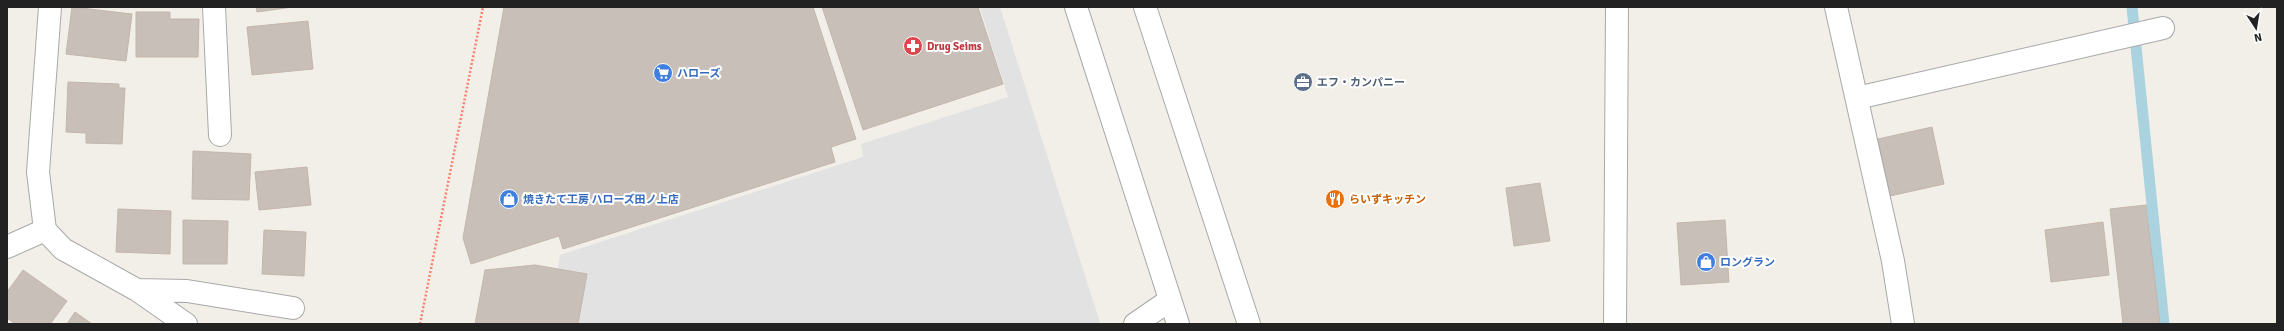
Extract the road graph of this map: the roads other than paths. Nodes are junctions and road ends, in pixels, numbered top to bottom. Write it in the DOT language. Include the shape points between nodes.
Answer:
graph roads {
  1 [pos="50,7"];
  2 [pos="214,7"];
  3 [pos="1076,7"];
  4 [pos="1145,7"];
  5 [pos="1617,7"];
  6 [pos="1836,7"];
  7 [pos="2163,28"];
  8 [pos="1856,98"];
  9 [pos="220,135"];
  10 [pos="45,230"];
  11 [pos="7,247"];
  12 [pos="137,290"];
  13 [pos="1170,300"];
  14 [pos="293,308"];
  15 [pos="186,324"];
  16 [pos="1135,324"];
  17 [pos="1178,324"];
  18 [pos="1249,324"];
  19 [pos="1615,324"];
  20 [pos="1903,324"];
  1 -- 10 [label="street" via="38,172"];
  2 -- 9 [label="street"];
  3 -- 13 [label="street"];
  4 -- 18 [label="street"];
  5 -- 19 [label="street"];
  6 -- 8 [label="street"];
  7 -- 8 [label="street"];
  8 -- 20 [label="street" via="1893,261"];
  10 -- 11 [label="street"];
  10 -- 12 [label="street" via="63,249"];
  12 -- 14 [label="street" via="187,291"];
  12 -- 15 [label="street"];
  13 -- 16 [label="street"];
  13 -- 17 [label="street"];
}
